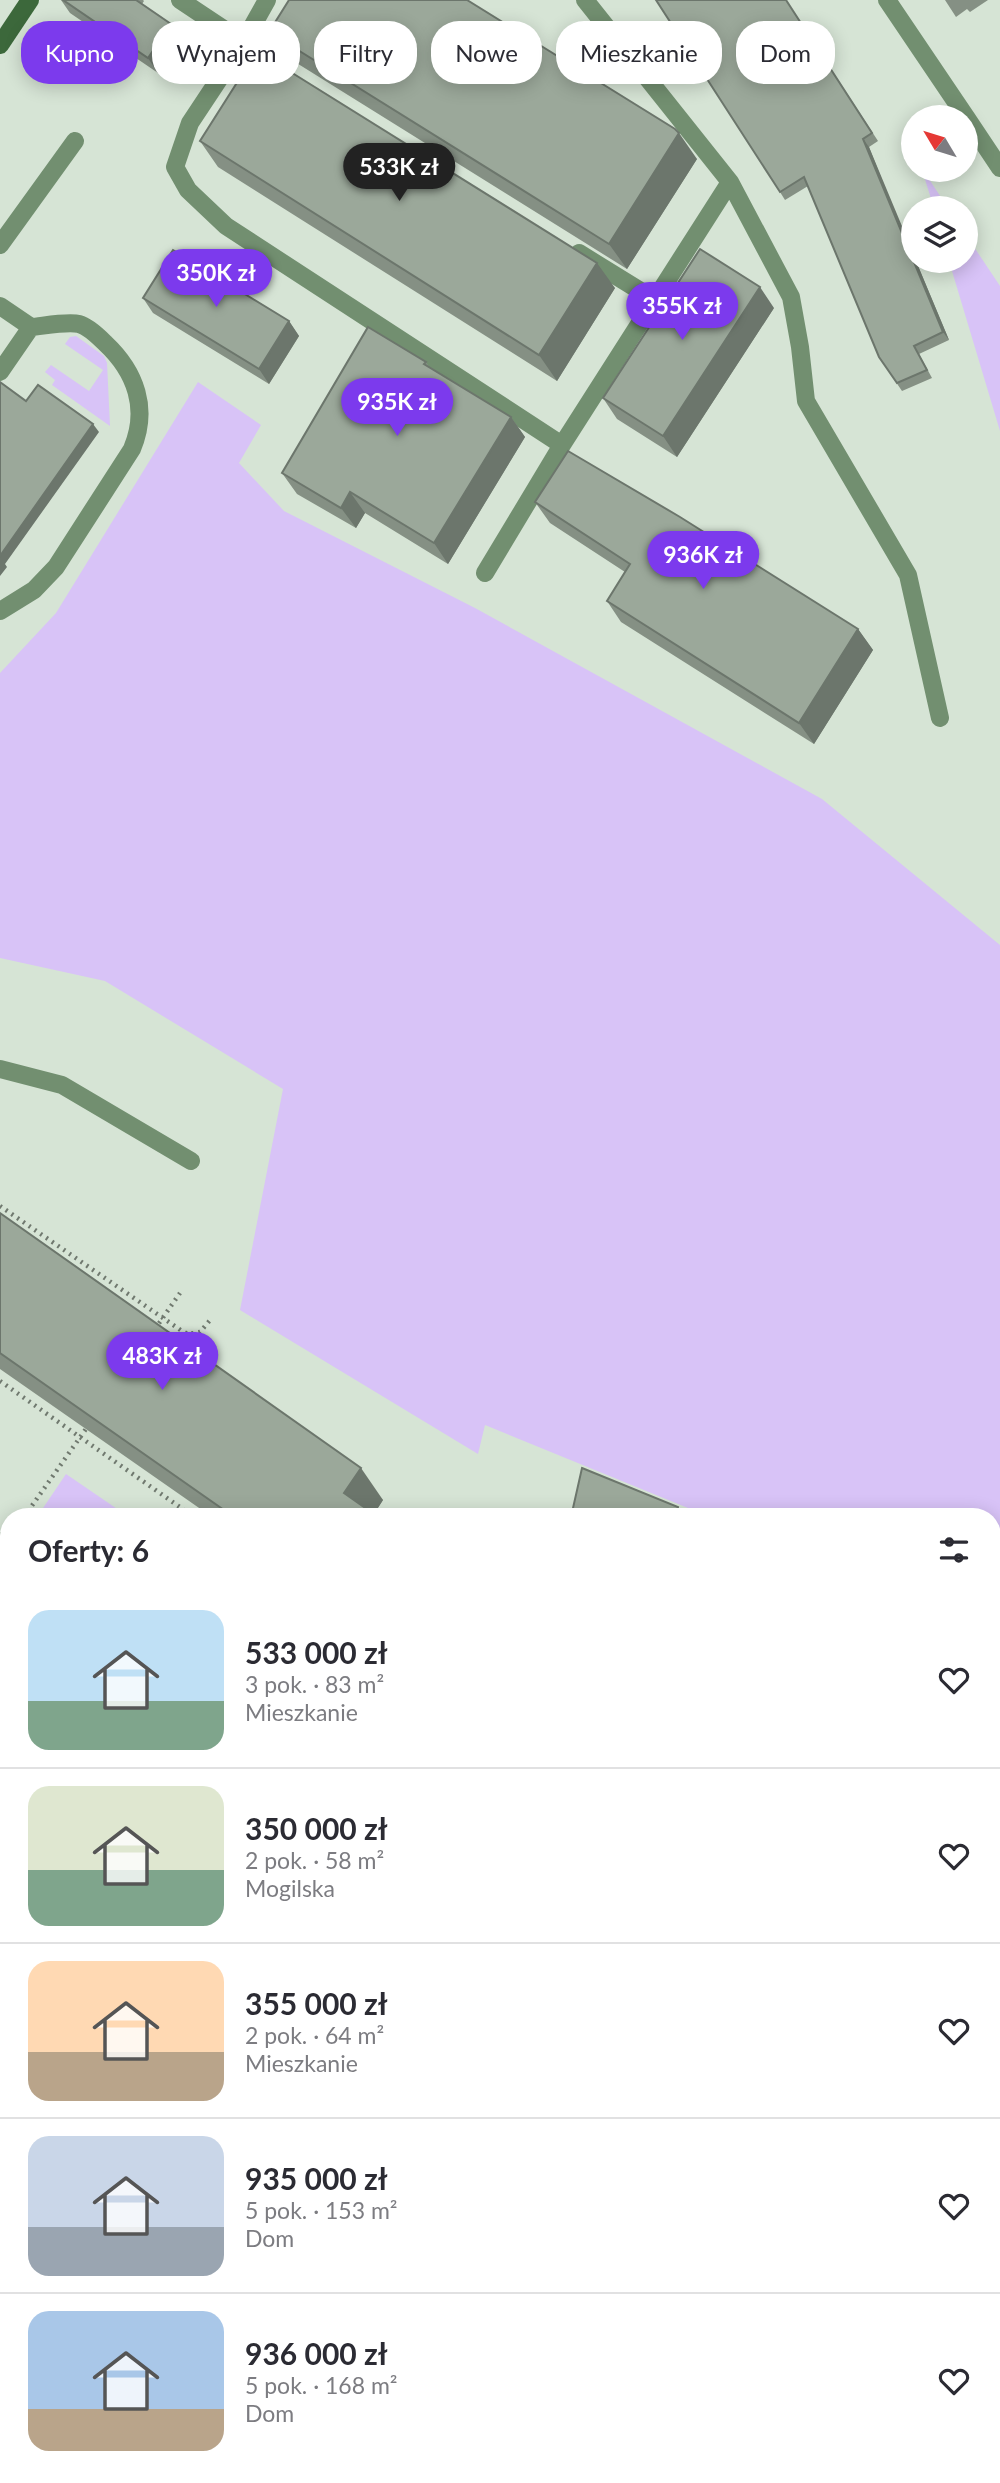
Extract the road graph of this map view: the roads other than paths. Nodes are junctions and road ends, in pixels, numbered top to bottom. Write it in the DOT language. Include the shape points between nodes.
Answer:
graph roads {
  1 [pos="30,0"];
  2 [pos="180,0"];
  3 [pos="267,0"];
  4 [pos="585,0"];
  5 [pos="887,0"];
  6 [pos="211,21"];
  7 [pos="255,21"];
  8 [pos="0,45"];
  9 [pos="216,84"];
  10 [pos="958,105"];
  11 [pos="978,135"];
  12 [pos="75,141"];
  13 [pos="1000,168"];
  14 [pos="730,182"];
  15 [pos="561,241"];
  16 [pos="0,245"];
  17 [pos="655,300"];
  18 [pos="0,306"];
  19 [pos="31,327"];
  20 [pos="0,372"];
  21 [pos="562,445"];
  22 [pos="485,573"];
  23 [pos="0,611"];
  24 [pos="940,718"];
  25 [pos="0,1069"];
  26 [pos="191,1161"];
  1 -- 8 [label="main road"];
  2 -- 6 [label="street"];
  3 -- 7 [label="street"];
  4 -- 14 [label="street"];
  5 -- 10 [label="street"];
  9 -- 21 [label="street" via="190,123 175,167 188,190 226,226"];
  11 -- 13 [label="street"];
  12 -- 16 [label="street"];
  14 -- 17 [label="street"];
  14 -- 24 [label="street" via="791,297 806,401 908,575"];
  15 -- 17 [label="street"];
  17 -- 21 [label="street"];
  18 -- 19 [label="street"];
  19 -- 20 [label="street"];
  19 -- 23 [label="street" via="79,324 119,356 136,384 139,432 56,567 34,590"];
  21 -- 22 [label="street"];
  25 -- 26 [label="street" via="62,1085"];
}
